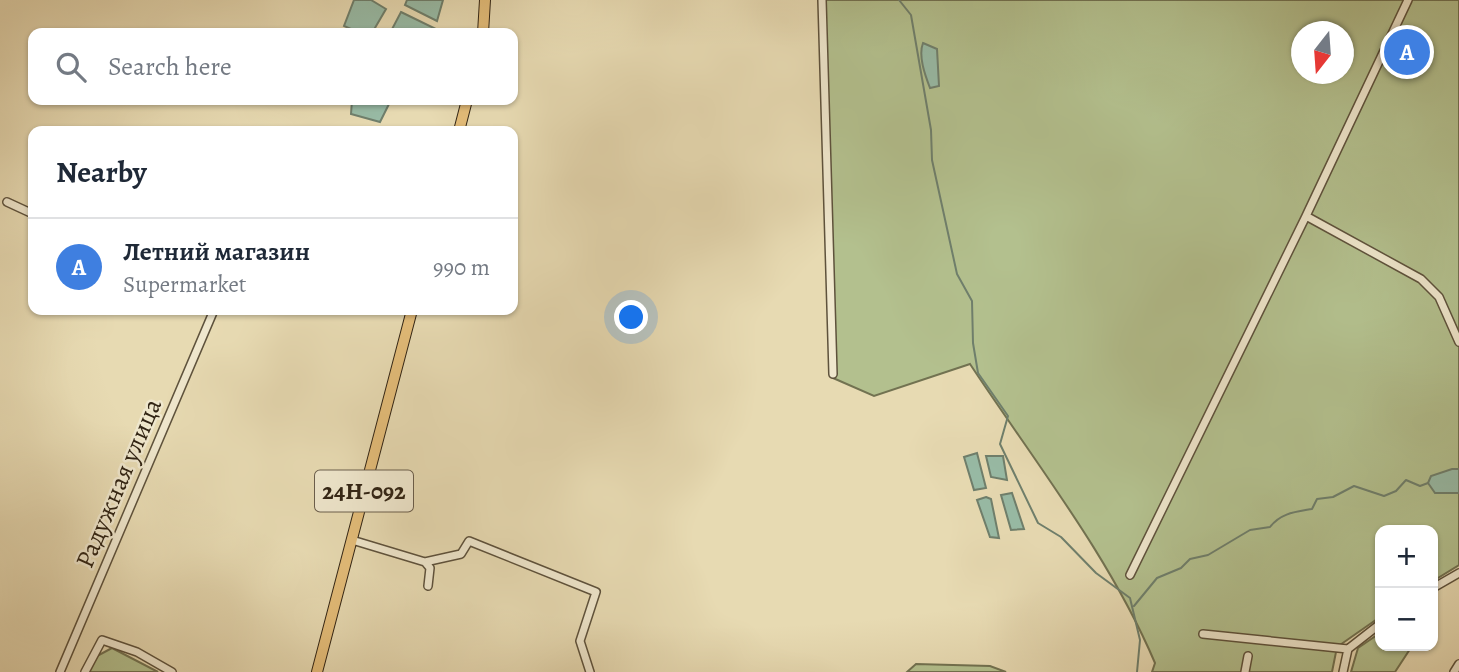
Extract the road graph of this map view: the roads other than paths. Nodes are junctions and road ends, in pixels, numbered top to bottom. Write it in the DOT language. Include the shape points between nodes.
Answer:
graph roads {
  1 [pos="485,0"];
  2 [pos="822,0"];
  3 [pos="1408,0"];
  4 [pos="483,28"];
  5 [pos="466,105"];
  6 [pos="460,126"];
  7 [pos="7,202"];
  8 [pos="28,212"];
  9 [pos="1306,215"];
  10 [pos="212,315"];
  11 [pos="411,315"];
  12 [pos="1459,342"];
  13 [pos="833,374"];
  14 [pos="352,540"];
  15 [pos="425,562"];
  16 [pos="1459,573"];
  17 [pos="1130,575"];
  18 [pos="1438,585"];
  19 [pos="428,586"];
  20 [pos="1375,628"];
  21 [pos="1203,634"];
  22 [pos="1348,649"];
  23 [pos="1248,656"];
  24 [pos="1459,664"];
  25 [pos="60,672"];
  26 [pos="85,672"];
  27 [pos="172,672"];
  28 [pos="317,672"];
  29 [pos="590,672"];
  30 [pos="1245,672"];
  31 [pos="1343,672"];
  32 [pos="1454,672"];
  1 -- 4 [label="main road"];
  2 -- 13 [label="street"];
  3 -- 9 [label="street"];
  5 -- 6 [label="main road"];
  7 -- 8 [label="street"];
  9 -- 12 [label="street" via="1421,279 1439,297"];
  9 -- 17 [label="street"];
  10 -- 25 [label="street, Радужная улица"];
  11 -- 14 [label="main road, 24Н-092"];
  14 -- 15 [label="street"];
  14 -- 28 [label="main road, 24Н-092"];
  15 -- 19 [label="street" via="430,568"];
  15 -- 29 [label="street" via="461,554 469,541 596,593 580,641"];
  16 -- 18 [label="street"];
  20 -- 22 [label="street"];
  21 -- 22 [label="street"];
  22 -- 31 [label="street"];
  23 -- 30 [label="street"];
  24 -- 32 [label="street"];
  26 -- 27 [label="street" via="102,640 137,652"];
}
